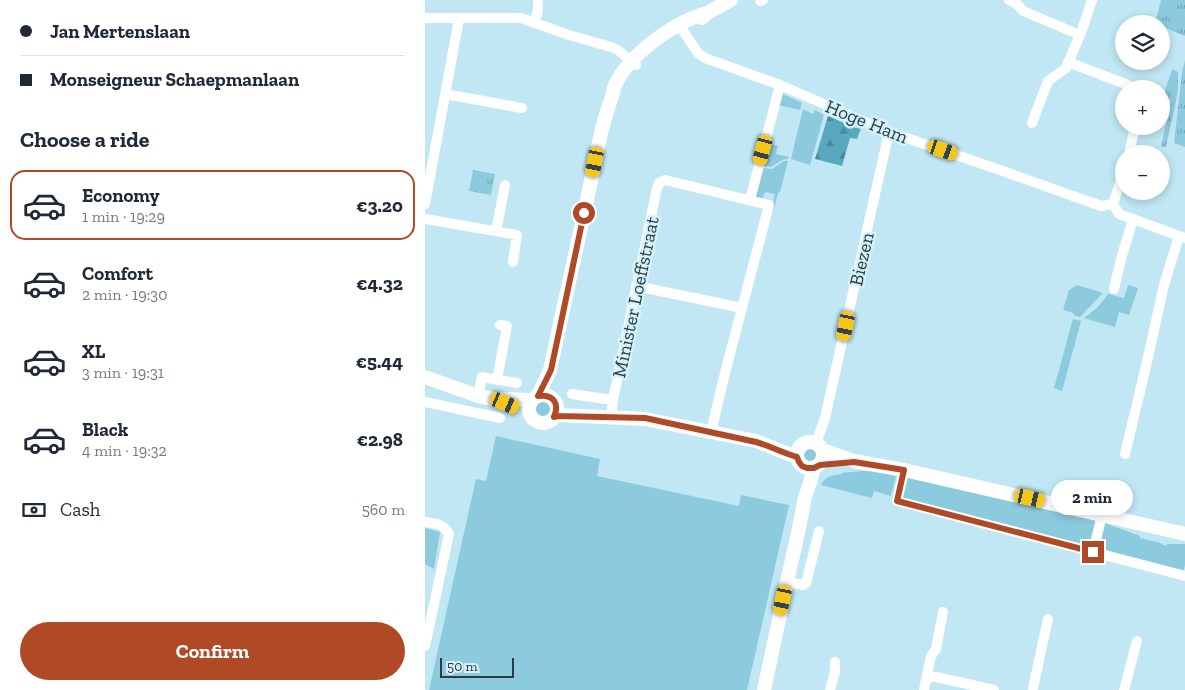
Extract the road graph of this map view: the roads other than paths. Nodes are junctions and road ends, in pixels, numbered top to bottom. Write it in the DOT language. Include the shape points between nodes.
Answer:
graph roads {
  1 [pos="538,0"];
  2 [pos="731,0"];
  3 [pos="1092,0"];
  4 [pos="1016,2"];
  5 [pos="425,18"];
  6 [pos="459,18"];
  7 [pos="534,23"];
  8 [pos="681,28"];
  9 [pos="1080,35"];
  10 [pos="1068,62"];
  11 [pos="634,63"];
  12 [pos="1115,81"];
  13 [pos="780,85"];
  14 [pos="445,94"];
  15 [pos="522,108"];
  16 [pos="1032,123"];
  17 [pos="889,132"];
  18 [pos="505,185"];
  19 [pos="1115,198"];
  20 [pos="750,200"];
  21 [pos="425,204"];
  22 [pos="1113,204"];
  23 [pos="425,219"];
  24 [pos="1133,219"];
  25 [pos="496,231"];
  26 [pos="1182,237"];
  27 [pos="513,262"];
  28 [pos="637,286"];
  29 [pos="1114,289"];
  30 [pos="742,308"];
  31 [pos="500,325"];
  32 [pos="425,377"];
  33 [pos="497,380"];
  34 [pos="517,383"];
  35 [pos="572,394"];
  36 [pos="478,396"];
  37 [pos="494,399"];
  38 [pos="613,400"];
  39 [pos="425,402"];
  40 [pos="546,403"];
  41 [pos="530,415"];
  42 [pos="611,417"];
  43 [pos="500,418"];
  44 [pos="711,432"];
  45 [pos="820,446"];
  46 [pos="1125,454"];
  47 [pos="807,460"];
  48 [pos="854,462"];
  49 [pos="904,470"];
  50 [pos="1102,515"];
  51 [pos="425,522"];
  52 [pos="819,531"];
  53 [pos="1185,534"];
  54 [pos="1093,552"];
  55 [pos="1185,576"];
  56 [pos="787,582"];
  57 [pos="943,612"];
  58 [pos="1048,619"];
  59 [pos="1137,641"];
  60 [pos="425,646"];
  61 [pos="835,662"];
  62 [pos="927,675"];
  63 [pos="764,690"];
  64 [pos="831,690"];
  65 [pos="924,690"];
  66 [pos="994,690"];
  67 [pos="1036,690"];
  68 [pos="1124,690"];
  1 -- 7 [label="street"];
  2 -- 8 [label="street" via="698,22"];
  3 -- 9 [label="street"];
  4 -- 9 [label="street" via="1023,11"];
  5 -- 6 [label="street"];
  6 -- 7 [label="street" via="521,18"];
  6 -- 14 [label="street"];
  7 -- 11 [label="street" via="611,47"];
  8 -- 11 [label="street" via="653,41"];
  8 -- 13 [label="street, Hoge Ham" via="705,58"];
  9 -- 10 [label="street"];
  10 -- 12 [label="street"];
  10 -- 16 [label="street" via="1066,68 1048,81"];
  11 -- 40 [label="street" via="613,94 601,129"];
  13 -- 17 [label="street, Hoge Ham"];
  13 -- 20 [label="street"];
  14 -- 15 [label="street"];
  14 -- 21 [label="street"];
  17 -- 22 [label="street, Hoge Ham" via="1101,206"];
  17 -- 45 [label="street, Biezen"];
  18 -- 25 [label="street"];
  19 -- 22 [label="street"];
  20 -- 28 [label="street, Minister Loeffstraat" via="665,180 659,183"];
  20 -- 30 [label="street" via="769,205"];
  22 -- 24 [label="street" via="1119,214"];
  23 -- 25 [label="street"];
  24 -- 26 [label="street"];
  24 -- 29 [label="street"];
  25 -- 27 [label="street" via="517,235"];
  26 -- 46 [label="street" via="1164,285"];
  28 -- 30 [label="street"];
  28 -- 38 [label="street, Minister Loeffstraat"];
  30 -- 44 [label="street"];
  31 -- 33 [label="street" via="507,326"];
  32 -- 36 [label="street"];
  33 -- 34 [label="street"];
  33 -- 36 [label="street" via="482,377"];
  35 -- 38 [label="street"];
  36 -- 37 [label="street"];
  37 -- 40 [label="street"];
  37 -- 41 [label="street"];
  38 -- 42 [label="street, Minister Loeffstraat"];
  39 -- 43 [label="street"];
  40 -- 41 [label="street" via="529,407"];
  40 -- 41 [label="street" via="549,422 541,423"];
  40 -- 42 [label="street" via="558,416"];
  42 -- 44 [label="street" via="645,418"];
  44 -- 47 [label="street" via="768,445 787,444"];
  45 -- 47 [label="street" via="823,460"];
  45 -- 47 [label="street" via="805,442"];
  45 -- 48 [label="street"];
  47 -- 48 [label="street"];
  47 -- 56 [label="street" via="802,482 805,498"];
  48 -- 49 [label="street"];
  49 -- 50 [label="street"];
  49 -- 54 [label="street" via="897,501"];
  50 -- 53 [label="street"];
  50 -- 54 [label="street"];
  51 -- 60 [label="street" via="445,527 449,534"];
  52 -- 56 [label="street" via="806,583"];
  54 -- 55 [label="street"];
  56 -- 63 [label="street"];
  57 -- 62 [label="street"];
  58 -- 67 [label="street"];
  59 -- 68 [label="street"];
  61 -- 64 [label="street"];
  62 -- 65 [label="street"];
  62 -- 66 [label="street"];
}
